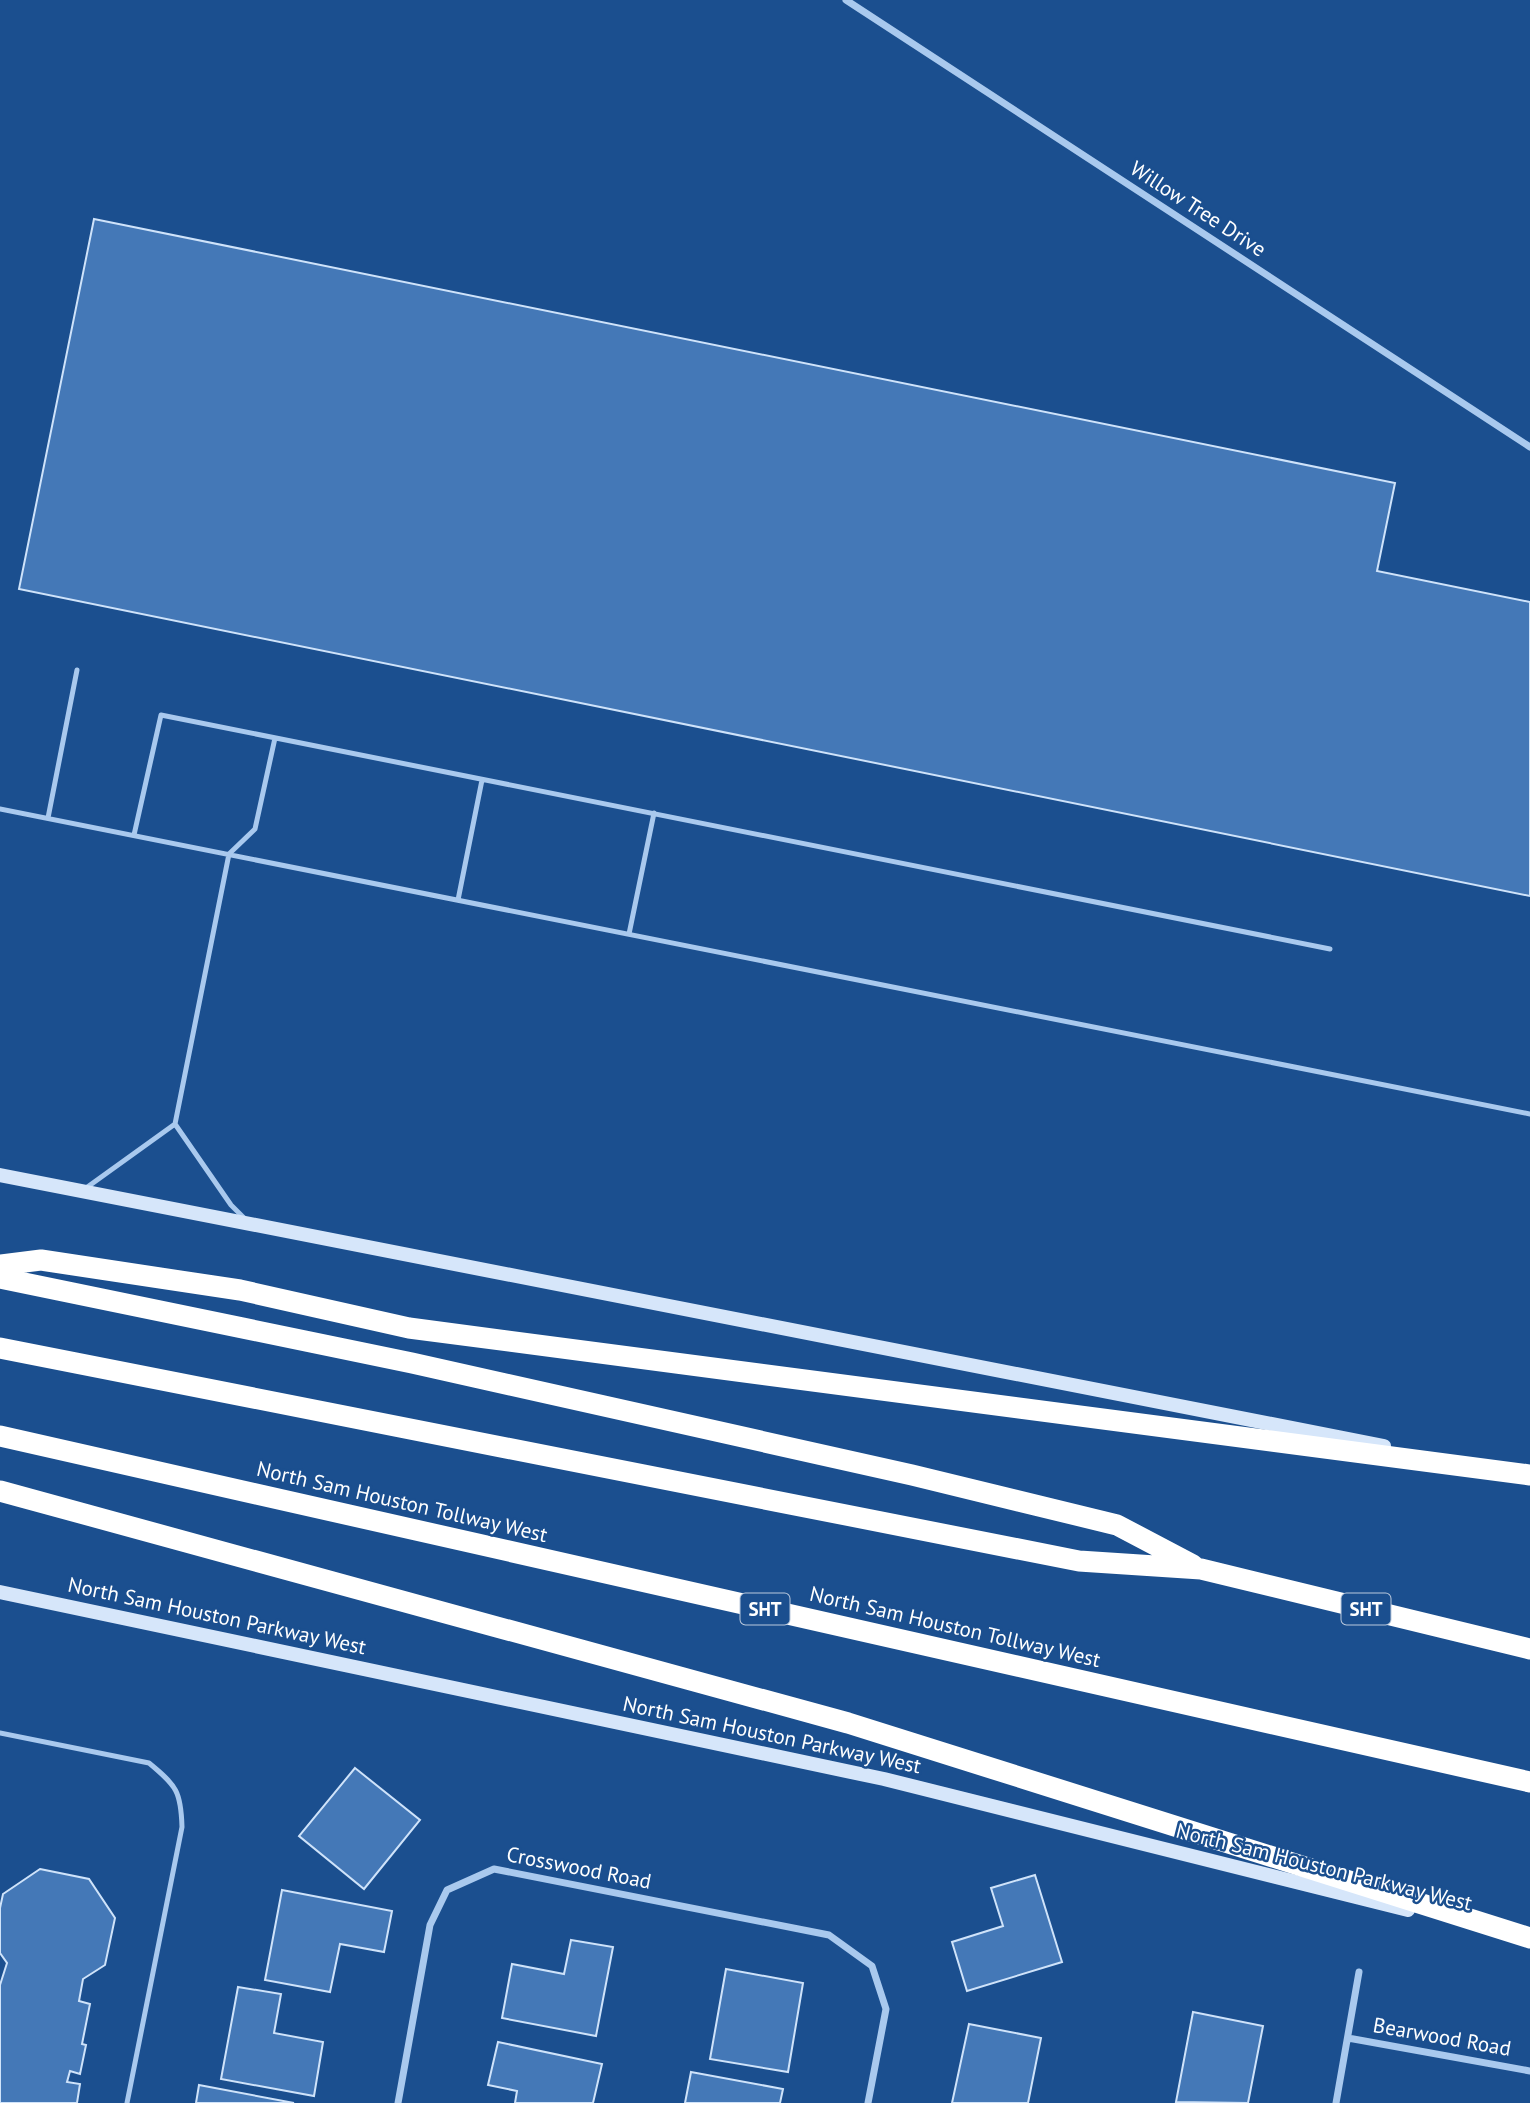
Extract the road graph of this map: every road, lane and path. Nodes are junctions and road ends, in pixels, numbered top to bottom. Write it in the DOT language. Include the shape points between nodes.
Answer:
graph roads {
  1 [pos="846,0"];
  2 [pos="1530,447"];
  3 [pos="77,670"];
  4 [pos="275,738"];
  5 [pos="482,780"];
  6 [pos="0,809"];
  7 [pos="654,813"];
  8 [pos="48,818"];
  9 [pos="134,835"];
  10 [pos="229,854"];
  11 [pos="458,900"];
  12 [pos="629,934"];
  13 [pos="1330,949"];
  14 [pos="1530,1114"];
  15 [pos="175,1124"];
  16 [pos="0,1175"];
  17 [pos="81,1191"];
  18 [pos="250,1224"];
  19 [pos="0,1265"];
  20 [pos="0,1278"];
  21 [pos="0,1348"];
  22 [pos="0,1436"];
  23 [pos="1530,1475"];
  24 [pos="0,1491"];
  25 [pos="1201,1569"];
  26 [pos="0,1592"];
  27 [pos="1530,1649"];
  28 [pos="0,1734"];
  29 [pos="1530,1782"];
  30 [pos="1530,1939"];
  31 [pos="1359,1972"];
  32 [pos="1348,2038"];
  33 [pos="1530,2071"];
  34 [pos="127,2103"];
  35 [pos="397,2103"];
  36 [pos="868,2103"];
  37 [pos="1336,2103"];
  1 -- 2 [label="street, Willow Tree Drive"];
  3 -- 8 [label="lane"];
  4 -- 5 [label="lane"];
  4 -- 9 [label="lane" via="161,715"];
  4 -- 10 [label="lane" via="256,829"];
  5 -- 7 [label="lane"];
  5 -- 11 [label="lane"];
  6 -- 8 [label="lane"];
  7 -- 12 [label="lane"];
  7 -- 13 [label="lane"];
  8 -- 9 [label="lane"];
  9 -- 10 [label="lane"];
  10 -- 11 [label="lane"];
  10 -- 15 [label="lane"];
  11 -- 12 [label="lane"];
  12 -- 14 [label="lane"];
  15 -- 17 [label="lane"];
  15 -- 18 [label="lane" via="231,1205"];
  16 -- 17 [label="main road"];
  17 -- 18 [label="main road"];
  18 -- 23 [label="main road"];
  19 -- 23 [label="highway" via="41,1261 240,1290 409,1328"];
  20 -- 25 [label="highway, SHT" via="412,1363 912,1475 1116,1525"];
  21 -- 25 [label="highway, SHT" via="1079,1561"];
  22 -- 29 [label="highway, North Sam Houston Tollway West / SHT"];
  24 -- 30 [label="highway" via="848,1723"];
  25 -- 27 [label="highway, SHT"];
  26 -- 30 [label="main road, North Sam Houston Parkway West" via="884,1779"];
  28 -- 34 [label="lane" via="149,1763 181,1798 182,1828"];
  31 -- 32 [label="street"];
  32 -- 33 [label="street, Bearwood Road"];
  32 -- 37 [label="street"];
  35 -- 36 [label="street, Crosswood Road" via="430,1925 447,1890 494,1869 829,1935 872,1966 886,2009"];
}
